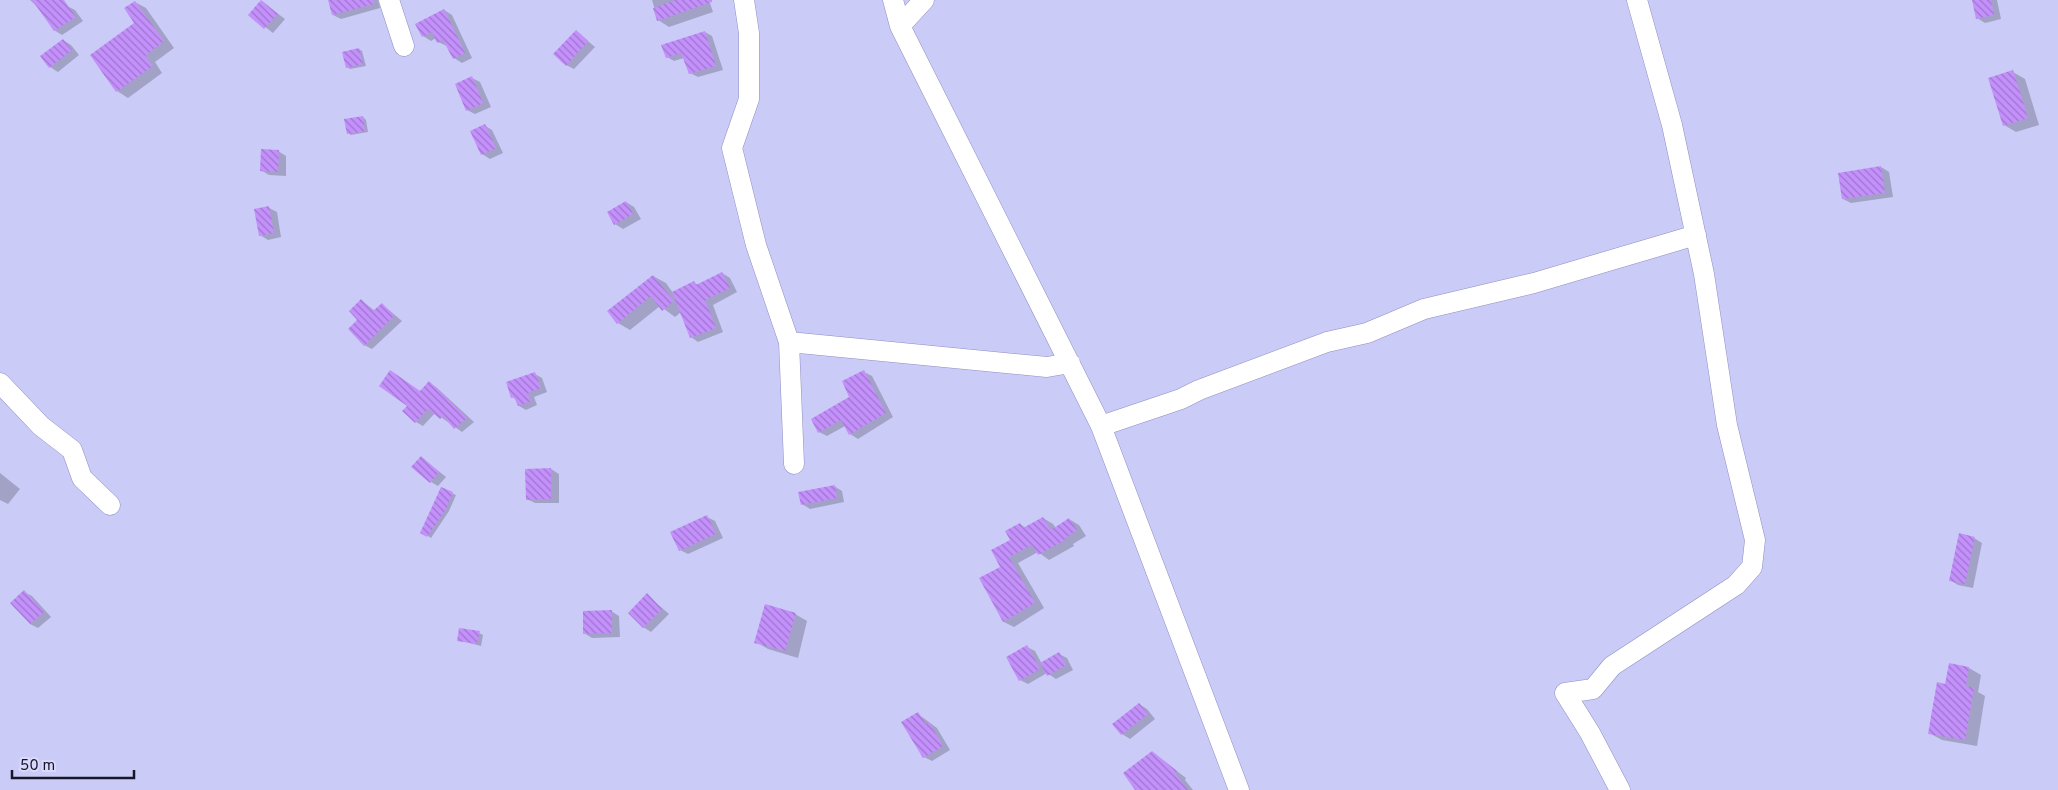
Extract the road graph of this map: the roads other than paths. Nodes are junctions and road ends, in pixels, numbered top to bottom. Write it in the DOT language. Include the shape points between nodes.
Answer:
graph roads {
  1 [pos="389,0"];
  2 [pos="744,0"];
  3 [pos="893,0"];
  4 [pos="924,0"];
  5 [pos="1637,0"];
  6 [pos="900,26"];
  7 [pos="404,46"];
  8 [pos="1696,235"];
  9 [pos="789,342"];
  10 [pos="1070,363"];
  11 [pos="0,383"];
  12 [pos="1102,426"];
  13 [pos="794,464"];
  14 [pos="110,504"];
  15 [pos="1240,790"];
  16 [pos="1620,790"];
  1 -- 7 [label="street"];
  2 -- 9 [label="street" via="749,33 749,99 732,148 756,245"];
  3 -- 6 [label="street"];
  4 -- 6 [label="street"];
  5 -- 8 [label="street" via="1672,124"];
  6 -- 10 [label="street"];
  8 -- 12 [label="street" via="1534,283 1424,309 1367,333 1327,342"];
  8 -- 16 [label="street" via="1728,425 1755,540 1752,567 1736,585 1612,666 1593,689 1565,693"];
  9 -- 10 [label="street" via="1047,367"];
  9 -- 13 [label="street"];
  10 -- 12 [label="street"];
  11 -- 14 [label="street" via="41,426 72,450 82,478"];
  12 -- 15 [label="street"];
}
